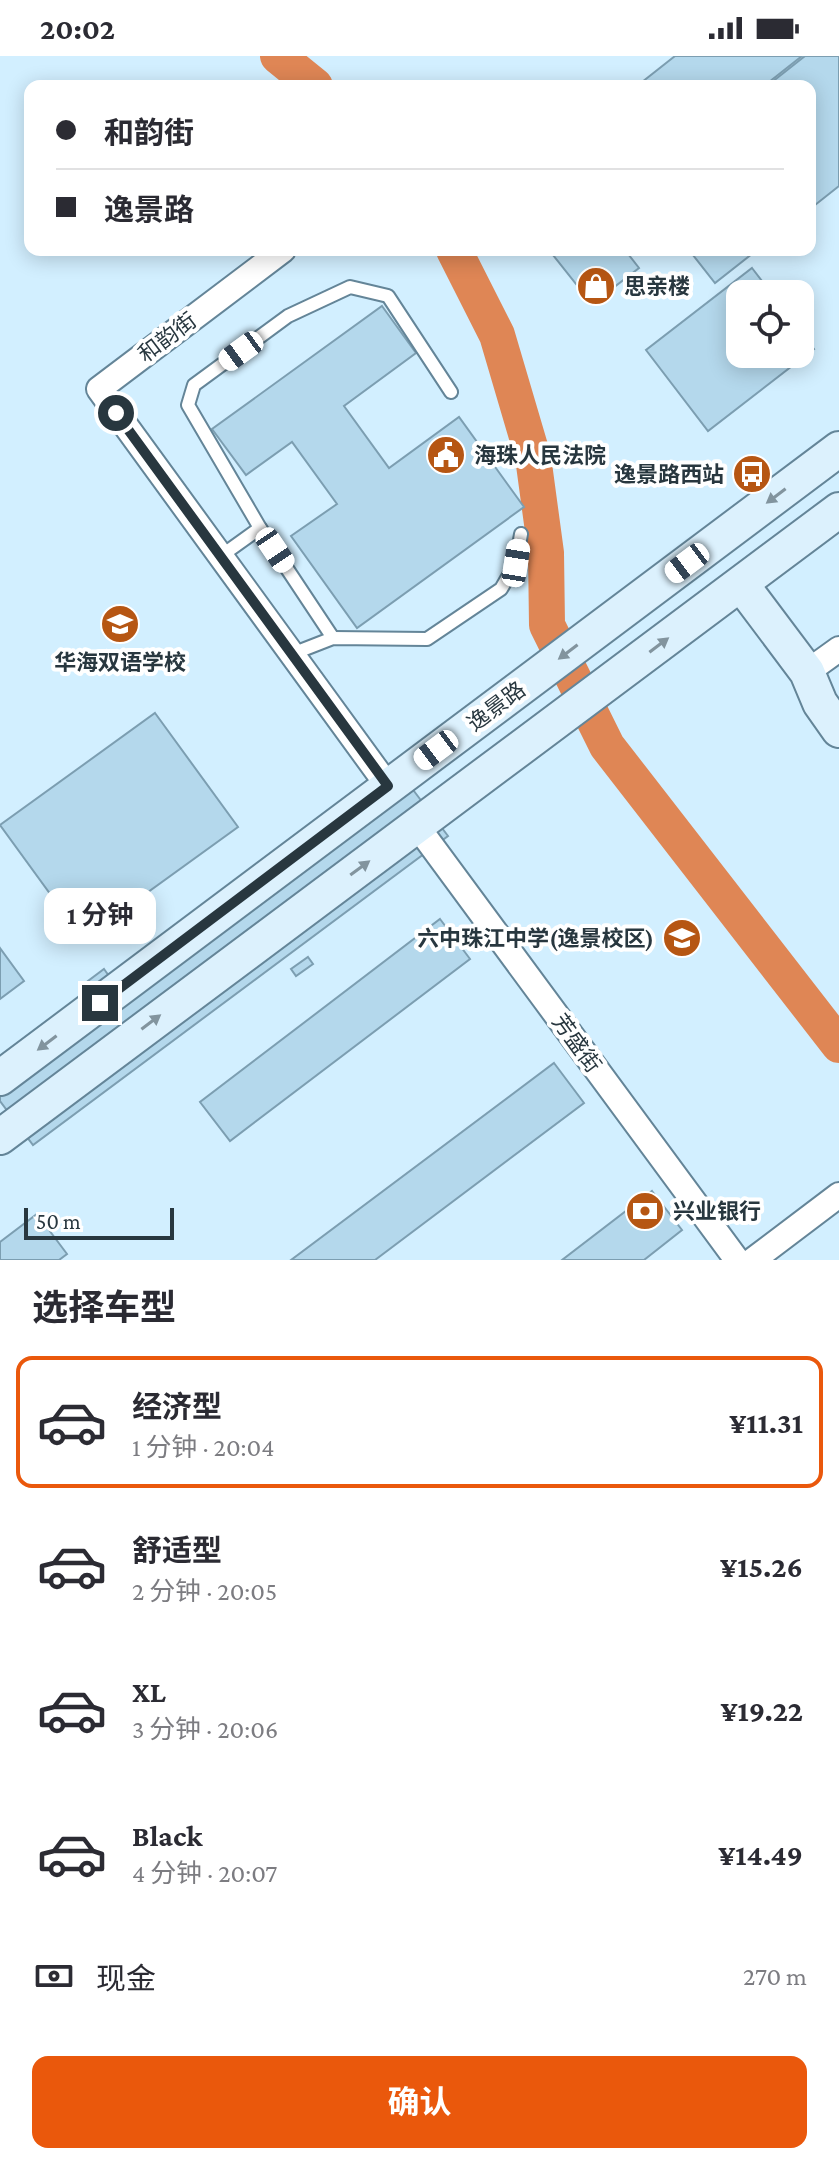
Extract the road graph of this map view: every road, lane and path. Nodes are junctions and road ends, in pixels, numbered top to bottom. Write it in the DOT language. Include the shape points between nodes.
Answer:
graph roads {
  1 [pos="275,256"];
  2 [pos="451,392"];
  3 [pos="839,449"];
  4 [pos="839,510"];
  5 [pos="260,528"];
  6 [pos="521,534"];
  7 [pos="221,556"];
  8 [pos="741,584"];
  9 [pos="333,638"];
  10 [pos="839,649"];
  11 [pos="292,654"];
  12 [pos="807,672"];
  13 [pos="839,696"];
  14 [pos="839,730"];
  15 [pos="388,786"];
  16 [pos="417,826"];
  17 [pos="0,1078"];
  18 [pos="0,1137"];
  19 [pos="839,1195"];
  20 [pos="737,1260"];
  21 [pos="753,1260"];
  1 -- 7 [label="street, 和韵街" via="99,389"];
  2 -- 5 [label="lane" via="388,296 350,287 288,316 194,385 188,405"];
  3 -- 15 [label="main road, 逸景路, one-way"];
  4 -- 8 [label="main road"];
  5 -- 7 [label="lane"];
  5 -- 9 [label="lane"];
  6 -- 9 [label="lane" via="516,563 501,589 427,639"];
  7 -- 11 [label="street, 和韵街"];
  8 -- 12 [label="main road"];
  16 -- 8 [label="main road, one-way"];
  9 -- 11 [label="lane"];
  10 -- 12 [label="street"];
  11 -- 15 [label="street, 和韵街"];
  12 -- 13 [label="main road"];
  12 -- 14 [label="main road"];
  15 -- 17 [label="main road, 逸景路, one-way"];
  18 -- 16 [label="main road, one-way"];
  16 -- 20 [label="street, 芳盛街"];
  19 -- 21 [label="street"];
}
